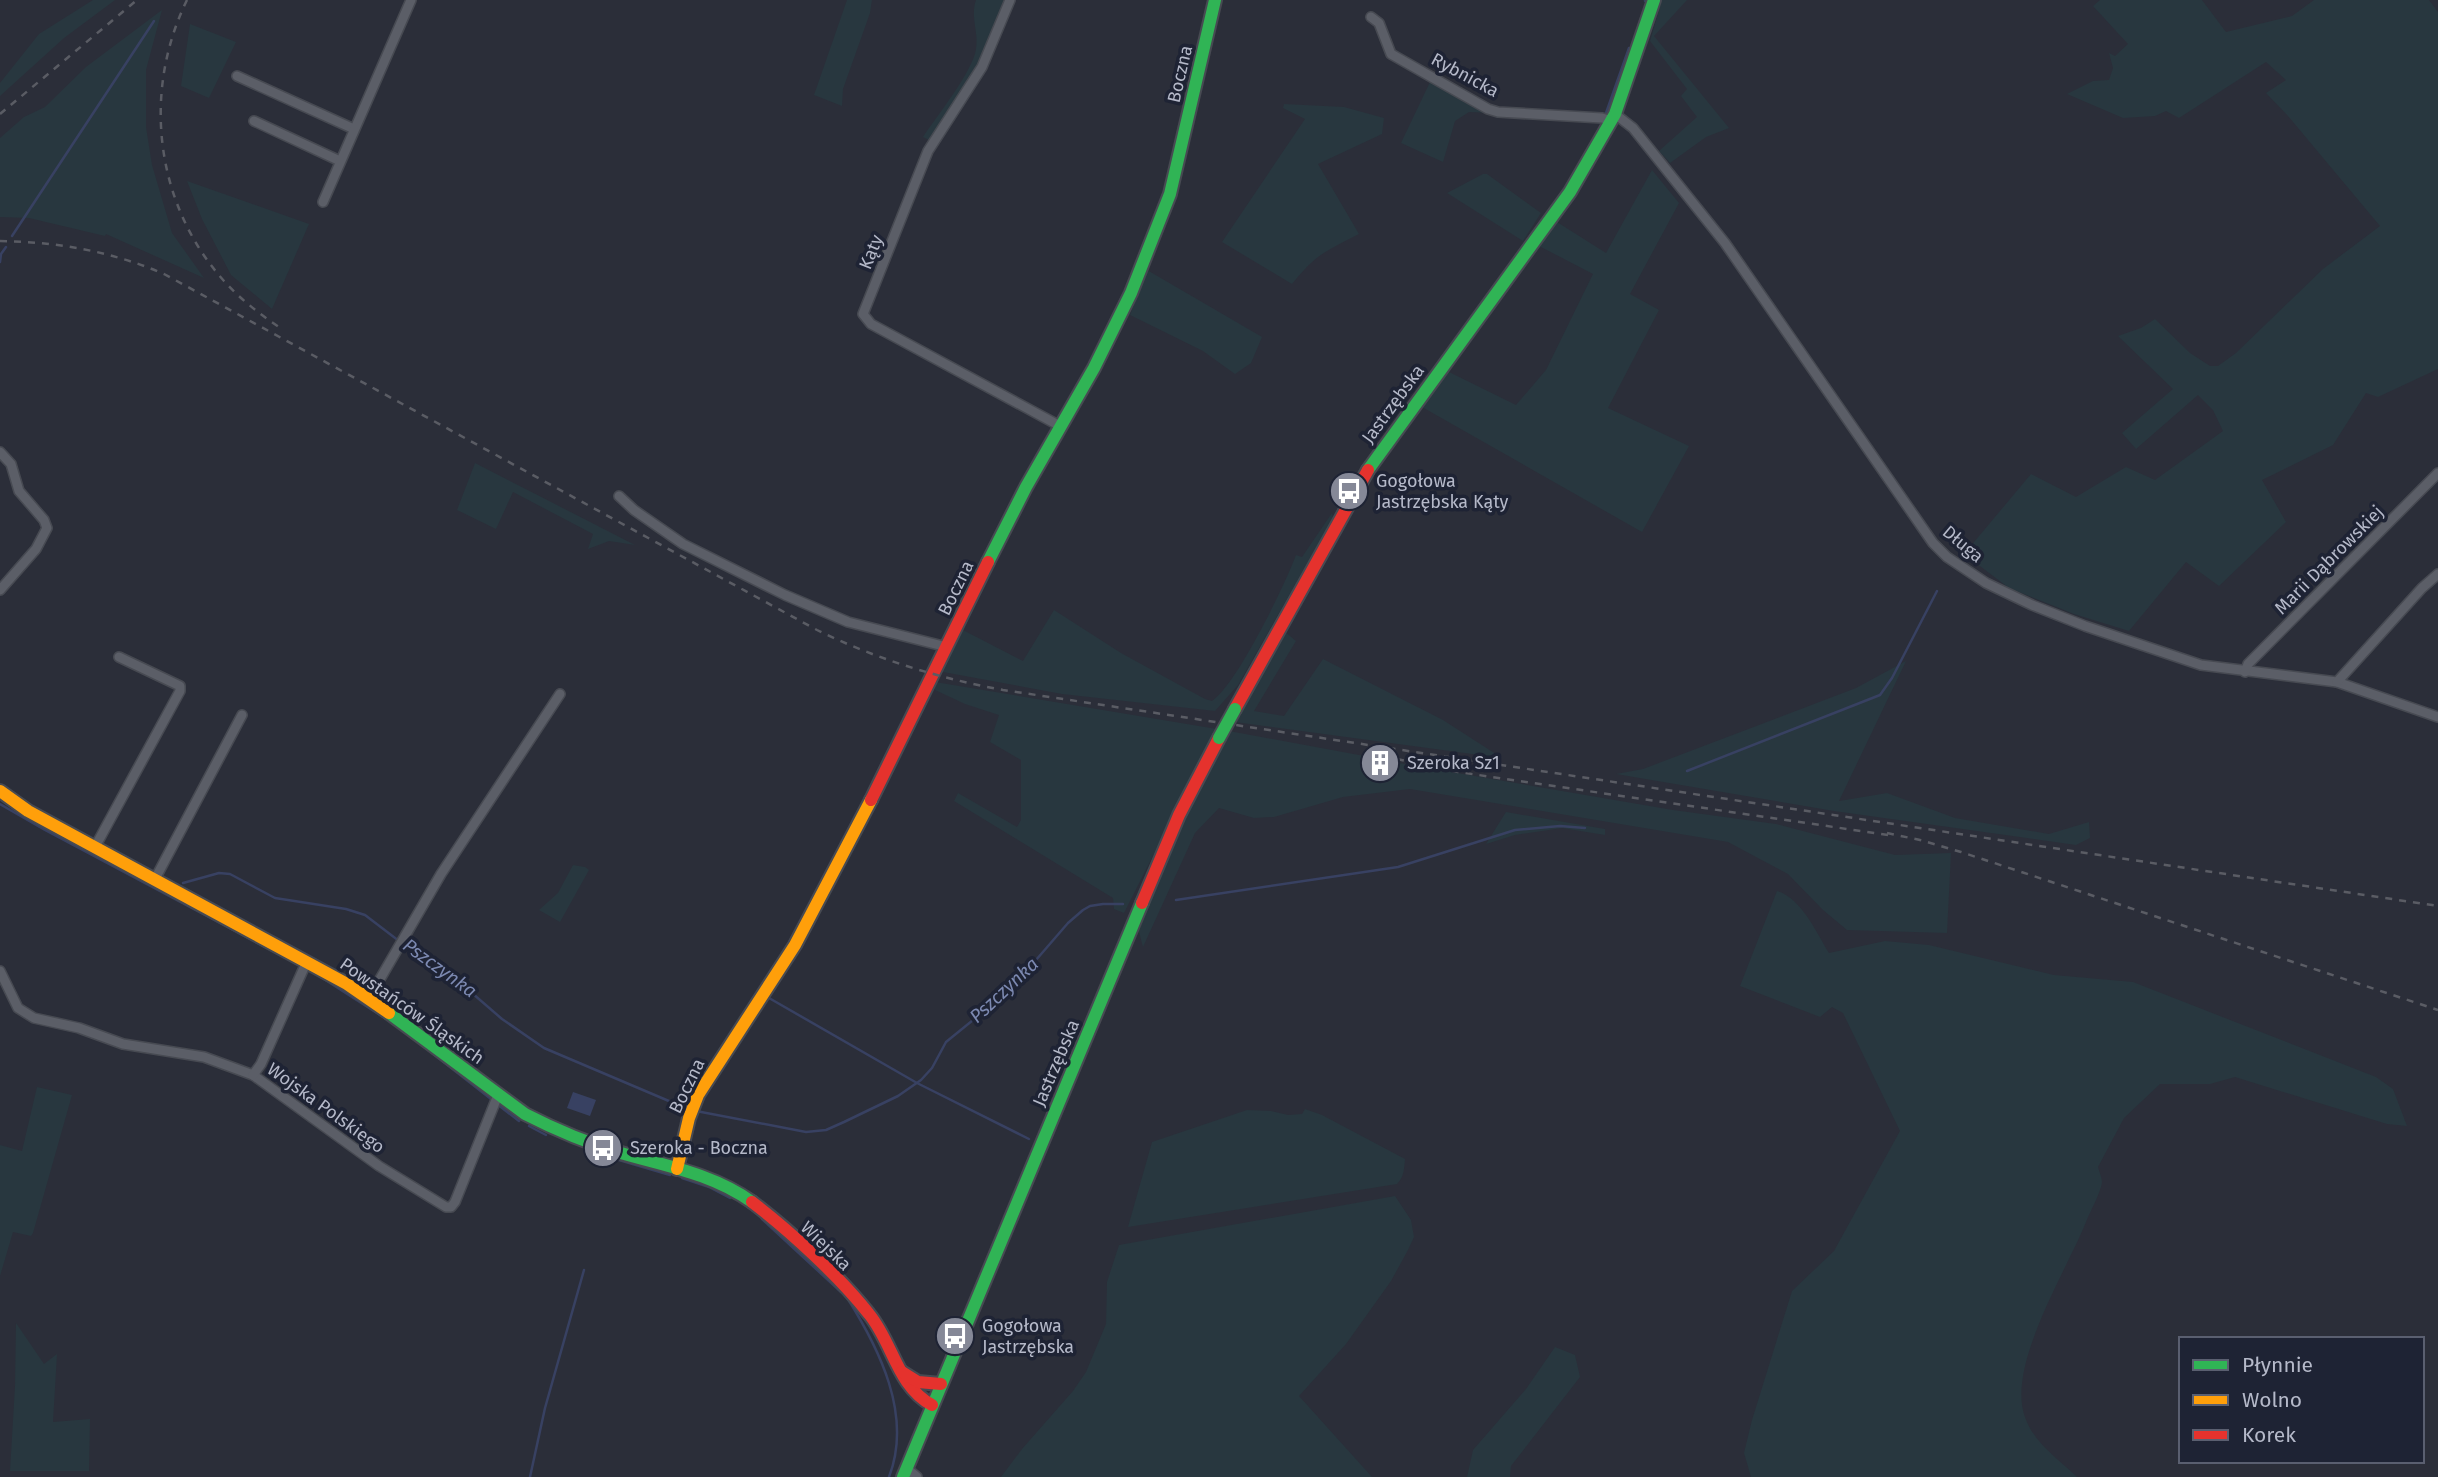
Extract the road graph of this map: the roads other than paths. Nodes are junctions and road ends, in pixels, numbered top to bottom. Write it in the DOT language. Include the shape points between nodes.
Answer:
graph roads {
  1 [pos="411,0"];
  2 [pos="1010,0"];
  3 [pos="1215,0"];
  4 [pos="1654,0"];
  5 [pos="1371,17"];
  6 [pos="237,76"];
  7 [pos="1613,118"];
  8 [pos="254,121"];
  9 [pos="354,129"];
  10 [pos="340,161"];
  11 [pos="323,202"];
  12 [pos="1060,426"];
  13 [pos="0,452"];
  14 [pos="2438,473"];
  15 [pos="620,496"];
  16 [pos="2438,574"];
  17 [pos="0,590"];
  18 [pos="947,647"];
  19 [pos="119,657"];
  20 [pos="2245,672"];
  21 [pos="2337,682"];
  22 [pos="560,694"];
  23 [pos="242,715"];
  24 [pos="2438,718"];
  25 [pos="0,791"];
  26 [pos="95,847"];
  27 [pos="155,879"];
  28 [pos="307,961"];
  29 [pos="0,971"];
  30 [pos="369,998"];
  31 [pos="253,1075"];
  32 [pos="498,1095"];
  33 [pos="677,1169"];
  34 [pos="901,1372"];
  35 [pos="941,1384"];
  36 [pos="932,1405"];
  37 [pos="905,1473"];
  38 [pos="917,1477"];
  1 -- 9 [label="street"];
  2 -- 12 [label="street, Kąty" via="982,67 928,151 863,314 871,324"];
  3 -- 12 [label="street, Boczna" via="1158,229 1102,354"];
  4 -- 7 [label="street"];
  5 -- 7 [label="street, Rybnicka" via="1379,23 1391,54 1488,109"];
  6 -- 9 [label="street"];
  7 -- 20 [label="street, Długa" via="1624,119 1633,128 1725,243 1933,543 1947,556 2032,606 2201,665"];
  7 -- 35 [label="street, Jastrzębska, bridge" via="1570,192 1371,465 1219,738 1179,815"];
  8 -- 10 [label="street"];
  9 -- 10 [label="street"];
  10 -- 11 [label="street"];
  12 -- 18 [label="street, Boczna"];
  13 -- 17 [label="street" via="11,464 19,491 47,528 36,549"];
  14 -- 20 [label="street, Marii Dąbrowskiej"];
  15 -- 18 [label="street" via="683,544 785,595 848,621"];
  16 -- 21 [label="street"];
  18 -- 33 [label="street, Boczna" via="795,945 698,1095"];
  19 -- 26 [label="street" via="180,691"];
  20 -- 21 [label="street, Długa"];
  21 -- 24 [label="street, Długa"];
  22 -- 30 [label="street" via="471,825"];
  23 -- 27 [label="street"];
  25 -- 26 [label="street, Powstańców Śląskich"];
  26 -- 27 [label="street, Powstańców Śląskich"];
  27 -- 28 [label="street, Powstańców Śląskich"];
  28 -- 30 [label="street, Powstańców Śląskich"];
  28 -- 31 [label="street"];
  29 -- 31 [label="street, Wojska Polskiego" via="18,1009 34,1018 123,1044 204,1057"];
  30 -- 32 [label="street, Powstańców Śląskich"];
  31 -- 32 [label="street, Wojska Polskiego" via="379,1166 446,1207 455,1202"];
  32 -- 33 [label="street, Powstańców Śląskich" via="577,1139"];
  33 -- 34 [label="street, Wiejska" via="742,1196 781,1227 879,1327"];
  34 -- 35 [label="street" via="914,1381"];
  34 -- 36 [label="street, Wiejska" via="908,1389"];
  35 -- 36 [label="street, Jastrzębska"];
  36 -- 37 [label="street"];
  37 -- 38 [label="street"];
}
